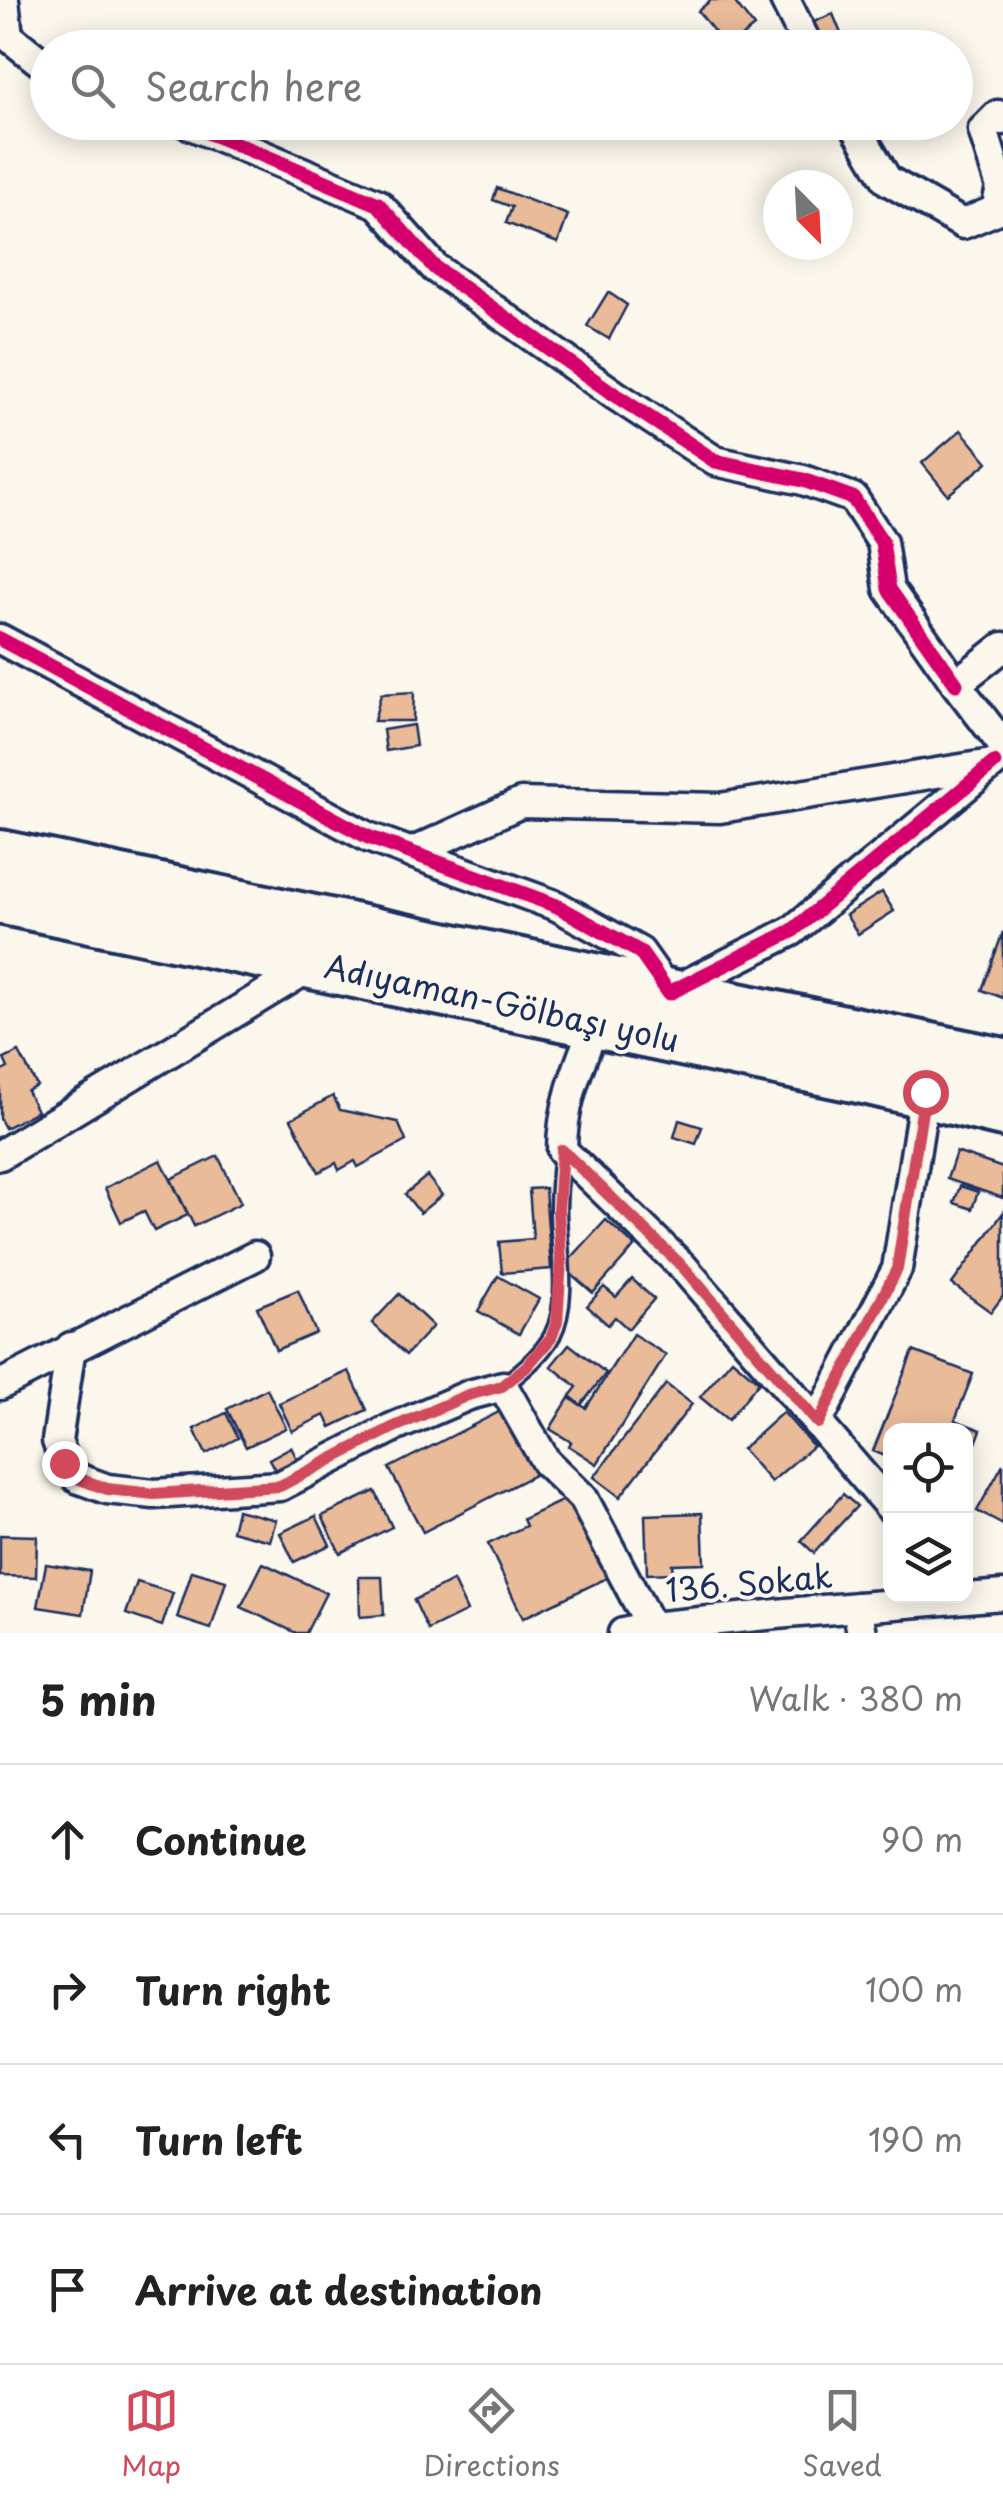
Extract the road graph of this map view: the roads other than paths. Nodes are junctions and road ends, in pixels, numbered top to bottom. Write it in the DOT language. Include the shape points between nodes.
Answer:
graph roads {
  1 [pos="4,0"];
  2 [pos="785,0"];
  3 [pos="800,30"];
  4 [pos="30,54"];
  5 [pos="1003,120"];
  6 [pos="227,140"];
  7 [pos="863,140"];
  8 [pos="0,640"];
  9 [pos="1003,647"];
  10 [pos="956,684"];
  11 [pos="1000,756"];
  12 [pos="411,853"];
  13 [pos="0,856"];
  14 [pos="0,898"];
  15 [pos="316,964"];
  16 [pos="669,993"];
  17 [pos="596,1022"];
  18 [pos="1003,1064"];
  19 [pos="925,1092"];
  20 [pos="1003,1111"];
  21 [pos="562,1150"];
  22 [pos="0,1156"];
  23 [pos="256,1256"];
  24 [pos="71,1347"];
  25 [pos="0,1385"];
  26 [pos="502,1386"];
  27 [pos="818,1423"];
  28 [pos="883,1499"];
  29 [pos="973,1595"];
  30 [pos="1003,1595"];
  31 [pos="933,1603"];
  32 [pos="860,1620"];
  33 [pos="783,1623"];
  34 [pos="651,1627"];
  35 [pos="623,1633"];
  1 -- 4 [label="street" via="8,36"];
  2 -- 3 [label="street"];
  5 -- 7 [label="street" via="998,114 983,130 1001,187 996,210 962,224 886,180"];
  6 -- 10 [label="street" via="378,204 435,268 715,461 853,498 882,542 890,589"];
  8 -- 12 [label="street" via="368,837"];
  9 -- 10 [label="street"];
  10 -- 11 [label="street"];
  11 -- 12 [label="street" via="720,808 521,803"];
  11 -- 16 [label="street" via="792,931"];
  12 -- 16 [label="street" via="557,906 640,952"];
  13 -- 16 [label="highway, Adıyaman-Gölbaşı yolu"];
  14 -- 15 [label="highway, Adıyaman-Gölbaşı yolu"];
  15 -- 17 [label="highway, Adıyaman-Gölbaşı yolu"];
  15 -- 22 [label="street"];
  16 -- 18 [label="highway, Adıyaman-Gölbaşı yolu"];
  17 -- 19 [label="highway, Adıyaman-Gölbaşı yolu"];
  17 -- 21 [label="street" via="570,1088"];
  19 -- 20 [label="highway, Adıyaman-Gölbaşı yolu"];
  19 -- 27 [label="street" via="897,1269"];
  21 -- 26 [label="lane" via="557,1322 551,1338"];
  21 -- 27 [label="street" via="683,1267"];
  23 -- 24 [label="street"];
  24 -- 25 [label="street"];
  24 -- 26 [label="street" via="57,1441 64,1463 77,1478 107,1489 154,1494 280,1486 392,1428"];
  26 -- 34 [label="street" via="546,1462 583,1498"];
  27 -- 28 [label="street"];
  29 -- 30 [label="street, 136. Sokak"];
  31 -- 32 [label="street, 136. Sokak"];
  32 -- 33 [label="street, 136. Sokak"];
  33 -- 34 [label="street, 136. Sokak"];
  34 -- 35 [label="street, 136. Sokak"];
}
